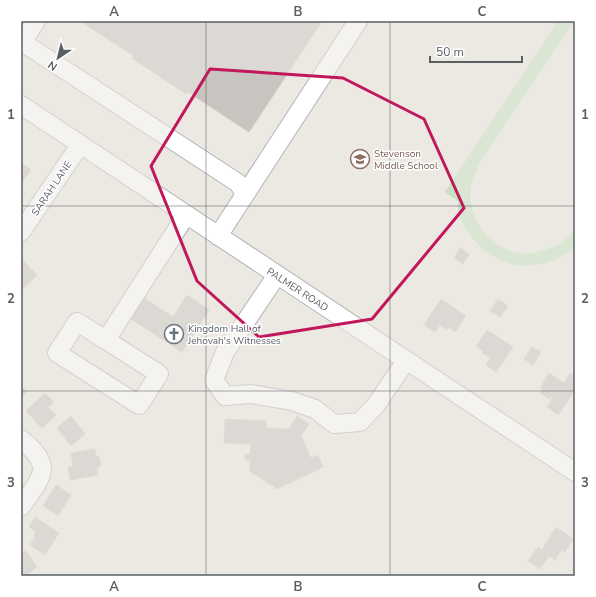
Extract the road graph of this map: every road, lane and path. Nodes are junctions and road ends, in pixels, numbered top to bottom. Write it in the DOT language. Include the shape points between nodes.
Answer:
graph roads {
  1 [pos="36,21"];
  2 [pos="358,21"];
  3 [pos="22,43"];
  4 [pos="21,105"];
  5 [pos="80,145"];
  6 [pos="244,195"];
  7 [pos="186,215"];
  8 [pos="21,232"];
  9 [pos="218,236"];
  10 [pos="277,275"];
  11 [pos="106,340"];
  12 [pos="406,361"];
  13 [pos="21,439"];
  14 [pos="575,472"];
  15 [pos="21,507"];
  1 -- 3 [label="street"];
  2 -- 6 [label="street"];
  3 -- 6 [label="street" via="238,184"];
  4 -- 5 [label="street, PALMER ROAD"];
  5 -- 7 [label="street, PALMER ROAD"];
  5 -- 8 [label="street, SARAH LANE"];
  6 -- 9 [label="street"];
  7 -- 9 [label="street, PALMER ROAD"];
  7 -- 11 [label="street"];
  9 -- 10 [label="street, PALMER ROAD"];
  10 -- 12 [label="street, PALMER ROAD"];
  10 -- 12 [label="street" via="225,352 214,380 225,396 251,394 292,401 315,409 334,424 360,422 376,405"];
  11 -- 11 [label="street" via="159,374 139,405 57,352 77,322"];
  12 -- 14 [label="street, PALMER ROAD"];
  13 -- 15 [label="street" via="38,454 42,467 38,481"];
}
